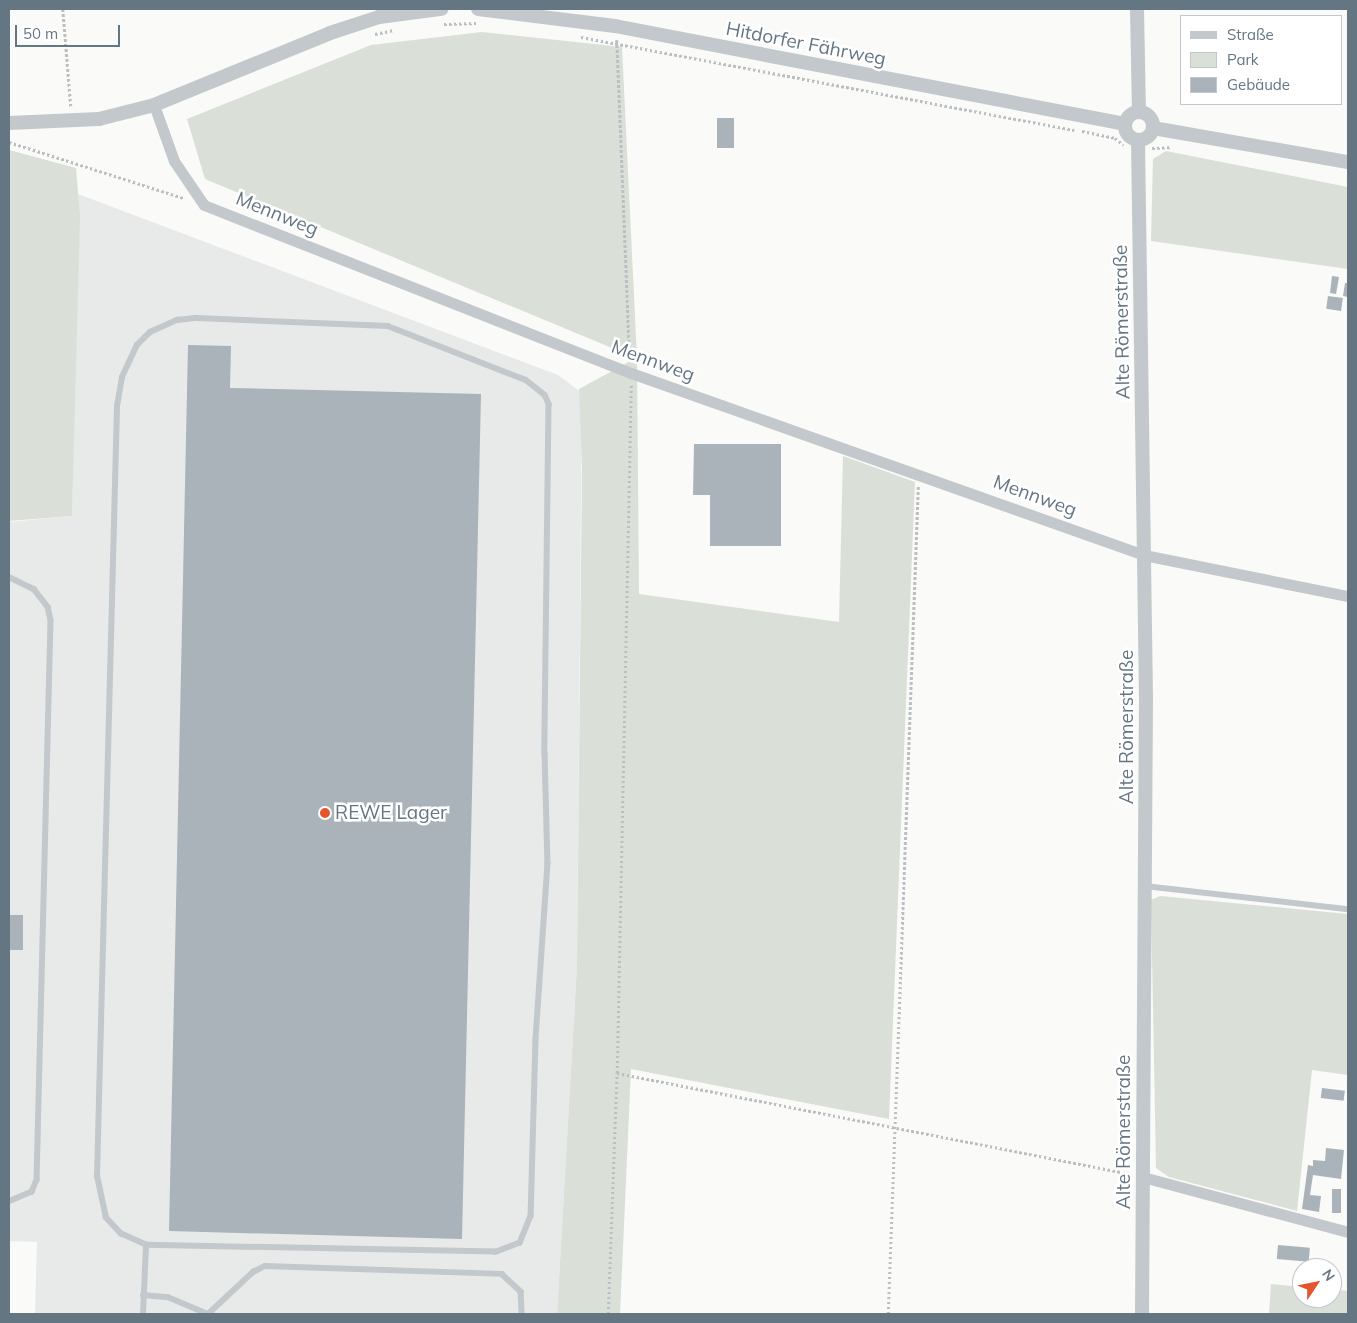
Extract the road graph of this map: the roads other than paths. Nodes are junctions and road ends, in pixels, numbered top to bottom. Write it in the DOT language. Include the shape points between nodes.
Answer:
graph roads {
  1 [pos="441,9"];
  2 [pos="478,9"];
  3 [pos="1137,9"];
  4 [pos="154,105"];
  5 [pos="1139,112"];
  6 [pos="9,122"];
  7 [pos="1125,124"];
  8 [pos="1153,128"];
  9 [pos="1139,146"];
  10 [pos="1348,162"];
  11 [pos="1144,555"];
  12 [pos="9,577"];
  13 [pos="1348,596"];
  14 [pos="1145,886"];
  15 [pos="1348,909"];
  16 [pos="1143,1177"];
  17 [pos="9,1202"];
  18 [pos="1348,1232"];
  19 [pos="146,1245"];
  20 [pos="143,1295"];
  21 [pos="196,1312"];
  22 [pos="143,1314"];
  23 [pos="208,1314"];
  24 [pos="522,1314"];
  25 [pos="1142,1314"];
  1 -- 4 [label="street" via="378,17 330,32"];
  2 -- 7 [label="street, Hitdorfer Fährweg" via="616,26"];
  3 -- 5 [label="street"];
  4 -- 6 [label="street" via="72,122"];
  4 -- 11 [label="street, Mennweg" via="174,161 204,205 631,373"];
  5 -- 7 [label="street" via="1130,114"];
  5 -- 8 [label="street" via="1150,116"];
  7 -- 9 [label="street" via="1128,136"];
  8 -- 9 [label="street"];
  8 -- 10 [label="street"];
  9 -- 11 [label="street, Alte Römerstraße"];
  11 -- 13 [label="street, Mennweg"];
  11 -- 14 [label="street, Alte Römerstraße"];
  12 -- 17 [label="lane" via="22,581 43,598 51,620 38,1180 32,1192"];
  14 -- 15 [label="lane"];
  14 -- 16 [label="street, Alte Römerstraße"];
  16 -- 18 [label="street"];
  16 -- 25 [label="street, Alte Römerstraße"];
  19 -- 19 [label="lane" via="496,1252 520,1244 531,1216 536,1040 548,863 545,752 549,404 545,395 526,380 388,326 217,318 177,320 144,338 128,357 122,377 117,406 97,1176 106,1218 122,1234"];
  19 -- 20 [label="lane"];
  20 -- 21 [label="lane" via="168,1296"];
  20 -- 22 [label="lane"];
  21 -- 23 [label="lane"];
  23 -- 24 [label="lane" via="253,1272 265,1266 502,1274 521,1292"];
}
